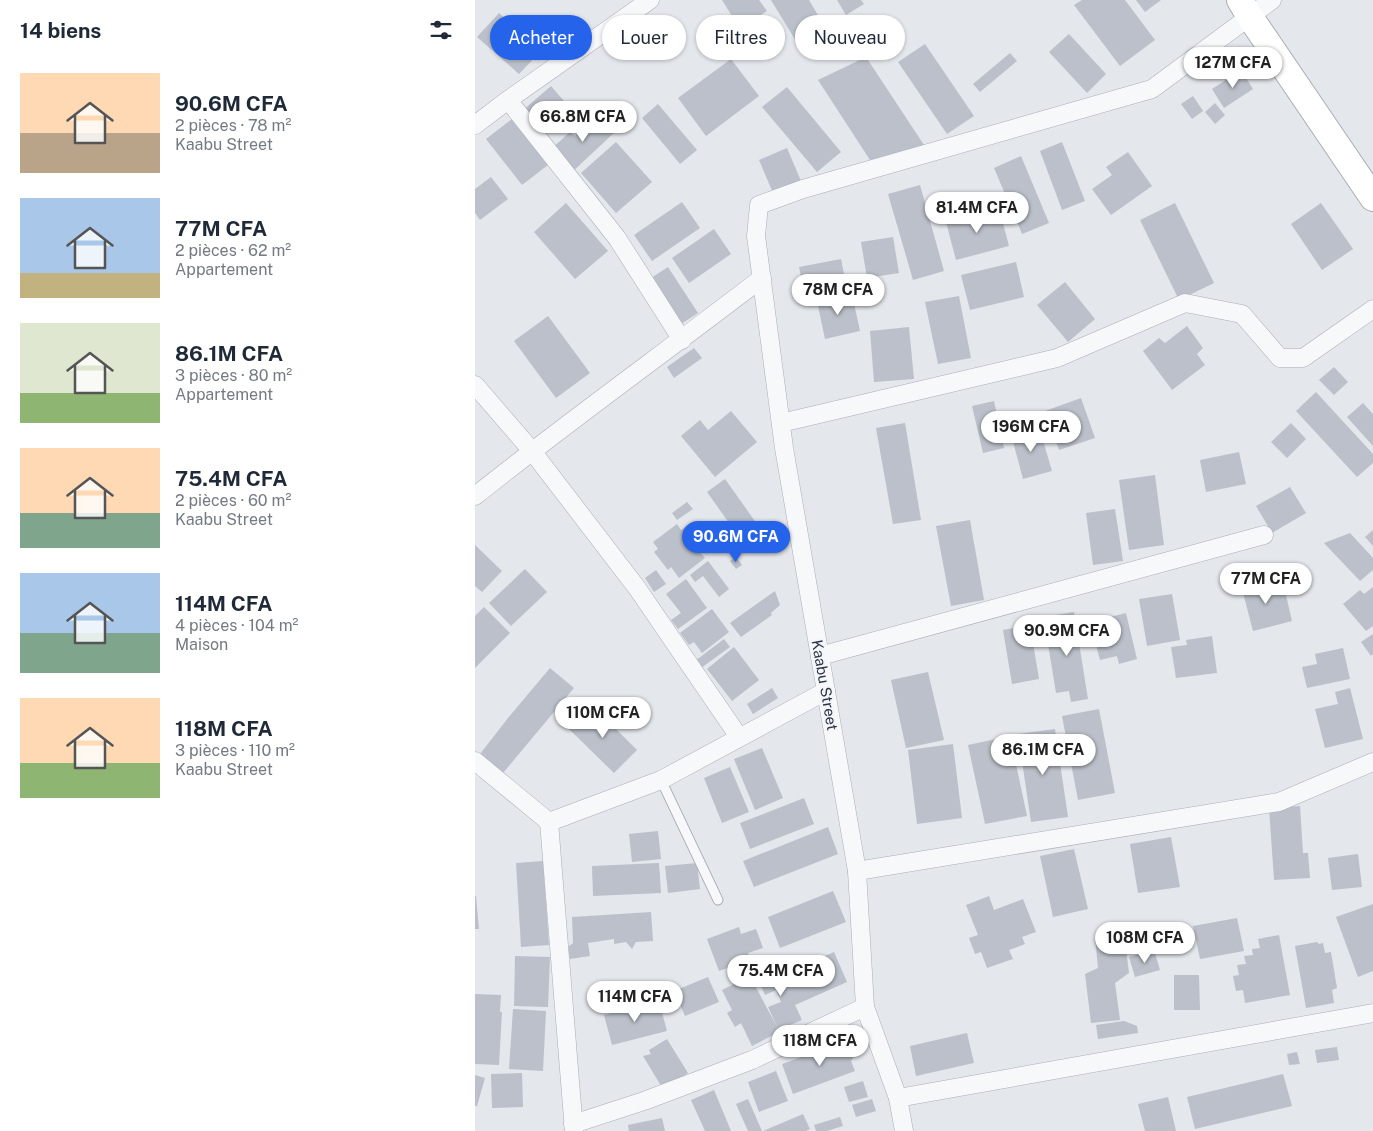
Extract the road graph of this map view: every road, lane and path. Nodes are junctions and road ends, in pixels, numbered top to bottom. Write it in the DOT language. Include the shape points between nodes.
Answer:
graph roads {
  1 [pos="650,0"];
  2 [pos="1272,0"];
  3 [pos="1245,8"];
  4 [pos="508,100"];
  5 [pos="475,125"];
  6 [pos="1373,198"];
  7 [pos="762,278"];
  8 [pos="1373,309"];
  9 [pos="682,340"];
  10 [pos="475,385"];
  11 [pos="781,423"];
  12 [pos="532,451"];
  13 [pos="475,496"];
  14 [pos="1264,536"];
  15 [pos="820,656"];
  16 [pos="827,691"];
  17 [pos="739,737"];
  18 [pos="475,761"];
  19 [pos="1373,762"];
  20 [pos="661,780"];
  21 [pos="549,822"];
  22 [pos="857,872"];
  23 [pos="718,900"];
  24 [pos="865,1007"];
  25 [pos="1373,1013"];
  26 [pos="898,1098"];
  27 [pos="574,1128"];
  28 [pos="904,1131"];
  1 -- 4 [label="street"];
  2 -- 3 [label="street"];
  3 -- 6 [label="street"];
  3 -- 7 [label="street, Kaabu Street" via="1152,89 803,189 759,205 756,236"];
  4 -- 5 [label="street"];
  4 -- 9 [label="street" via="617,238"];
  7 -- 9 [label="street"];
  7 -- 11 [label="street, Kaabu Street"];
  8 -- 11 [label="street" via="1303,358 1280,358 1242,314 1185,304 1057,358"];
  9 -- 12 [label="street"];
  10 -- 12 [label="street"];
  11 -- 15 [label="street, Kaabu Street"];
  12 -- 13 [label="street"];
  12 -- 17 [label="street" via="637,588"];
  14 -- 15 [label="street"];
  15 -- 16 [label="street, Kaabu Street"];
  16 -- 17 [label="street"];
  16 -- 22 [label="street, Kaabu Street"];
  17 -- 20 [label="street"];
  18 -- 21 [label="street"];
  19 -- 22 [label="street" via="1279,802"];
  20 -- 21 [label="street"];
  20 -- 23 [label="lane"];
  21 -- 27 [label="street"];
  22 -- 24 [label="street, Kaabu Street"];
  24 -- 26 [label="street, Kaabu Street"];
  24 -- 27 [label="street" via="752,1060"];
  25 -- 26 [label="street"];
  26 -- 28 [label="street, Kaabu Street"];
}
